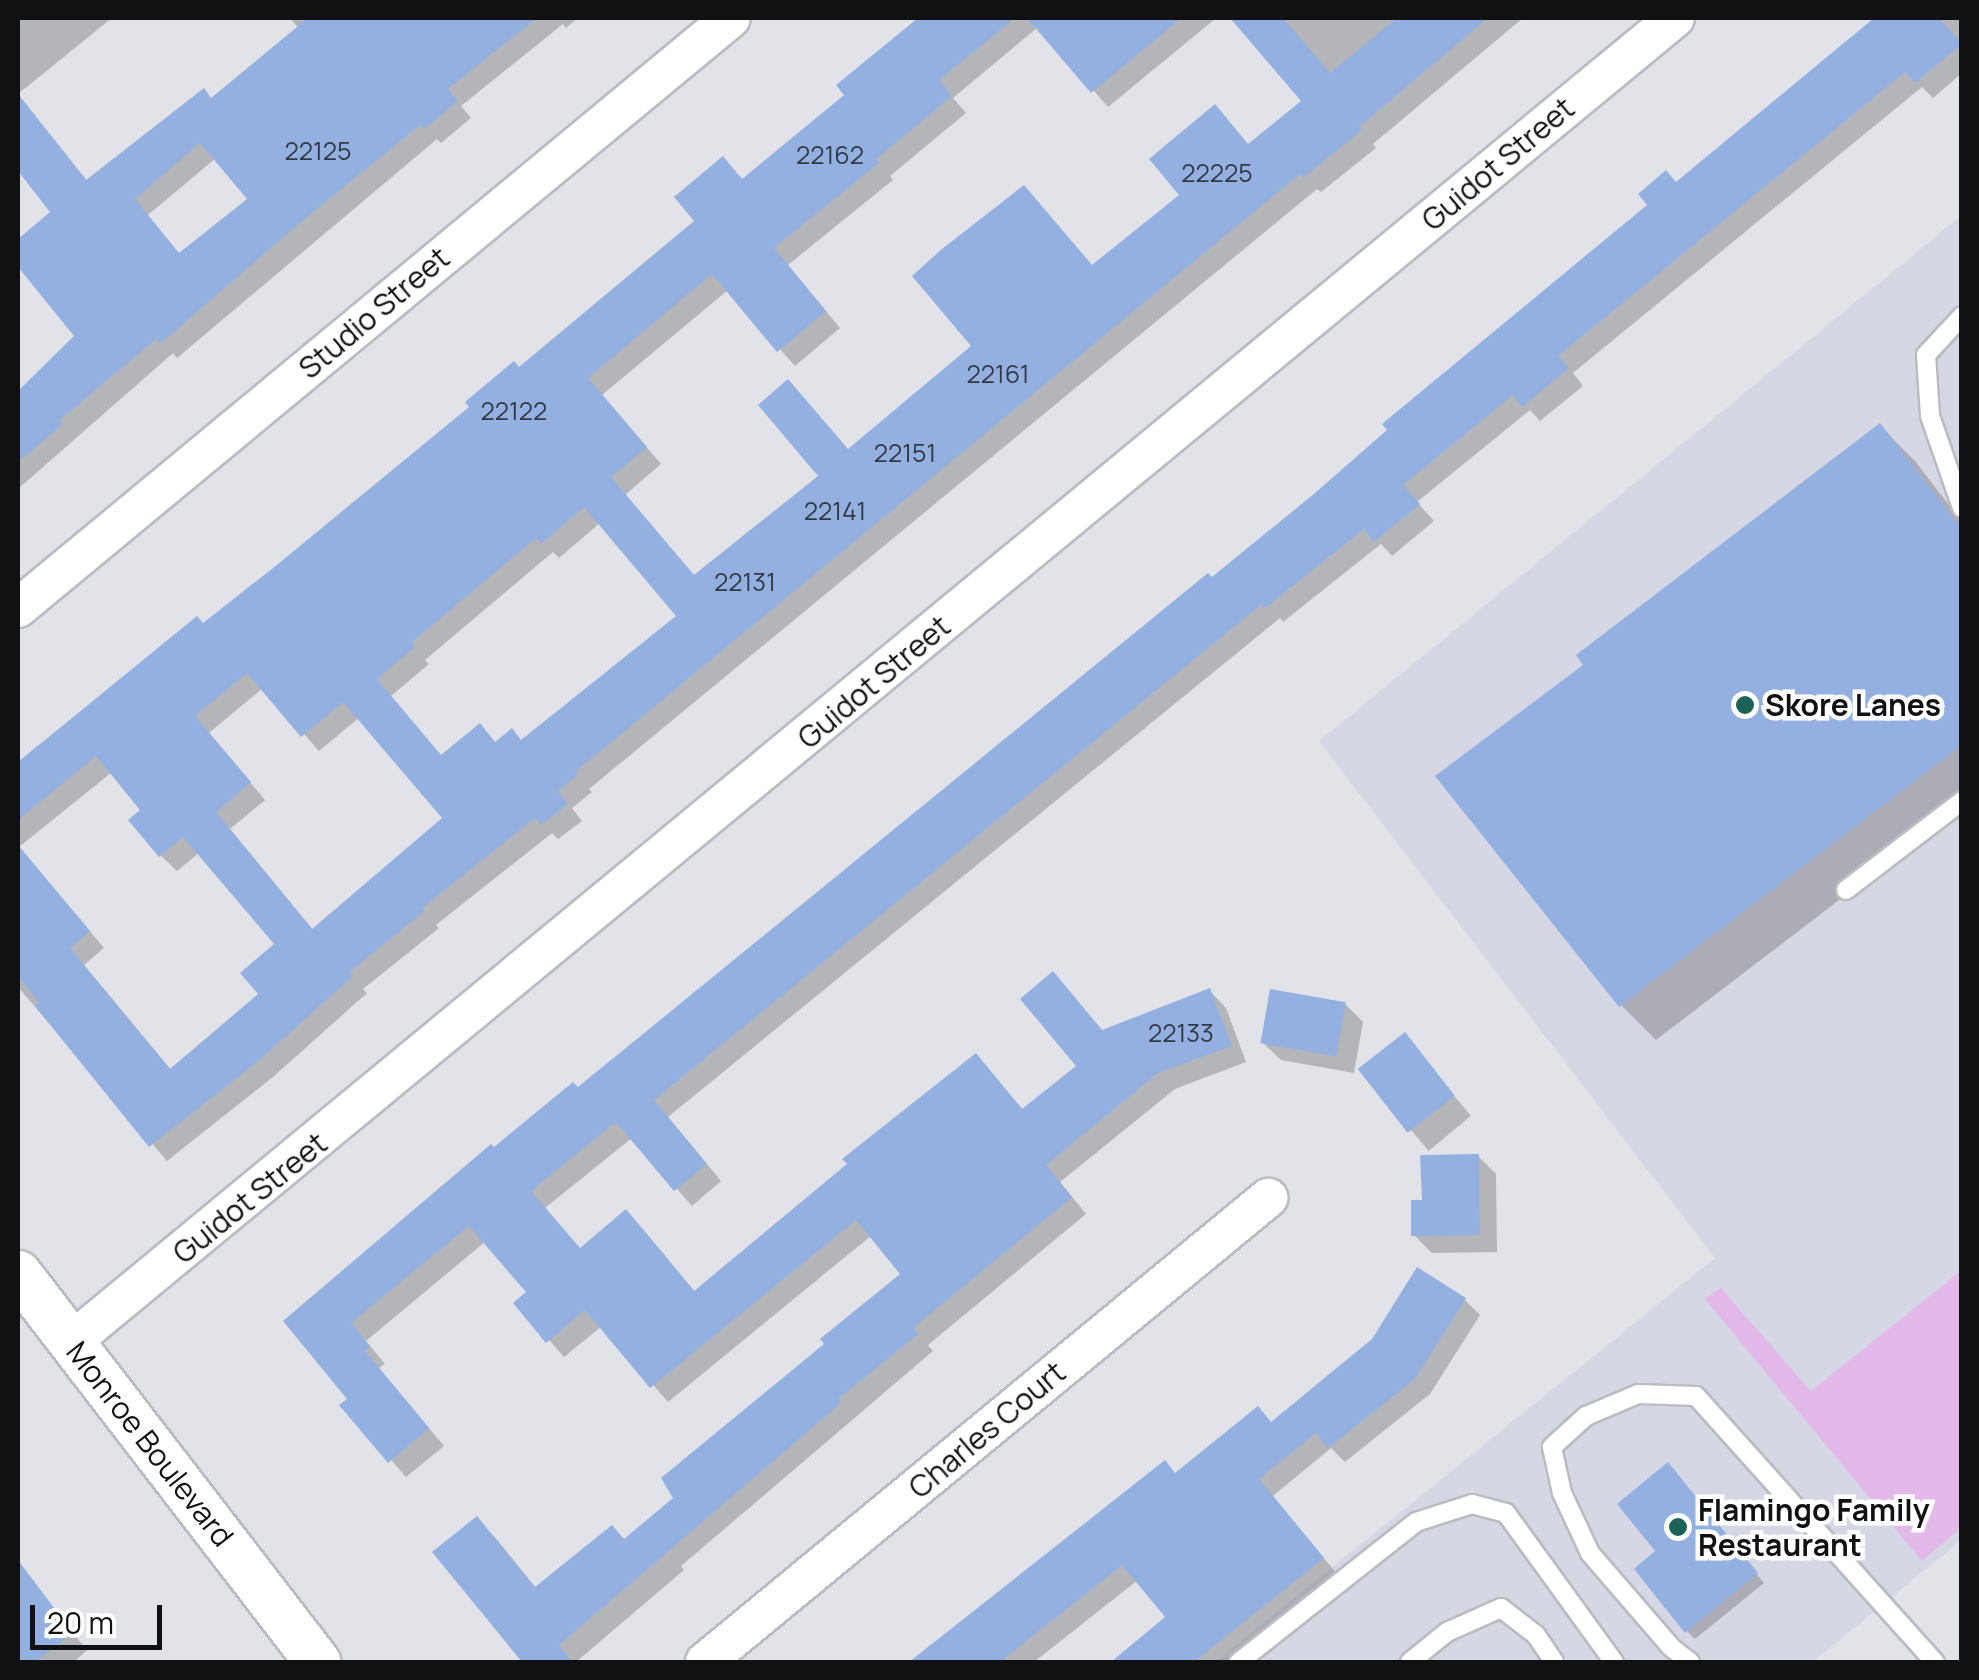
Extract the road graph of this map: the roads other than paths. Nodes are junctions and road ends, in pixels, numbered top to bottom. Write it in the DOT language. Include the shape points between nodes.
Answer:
graph roads {
  1 [pos="730,18"];
  2 [pos="1675,18"];
  3 [pos="1962,316"];
  4 [pos="1962,508"];
  5 [pos="18,608"];
  6 [pos="1962,801"];
  7 [pos="1846,890"];
  8 [pos="1268,1198"];
  9 [pos="18,1273"];
  10 [pos="72,1342"];
  11 [pos="318,1662"];
  12 [pos="705,1662"];
  13 [pos="1239,1662"];
  14 [pos="1410,1662"];
  15 [pos="1554,1662"];
  16 [pos="1614,1662"];
  17 [pos="1690,1662"];
  18 [pos="1935,1662"];
  1 -- 5 [label="street, Studio Street"];
  2 -- 10 [label="street, Guidot Street"];
  3 -- 4 [label="lane" via="1926,355 1930,416"];
  6 -- 7 [label="lane"];
  8 -- 12 [label="street, Charles Court"];
  9 -- 10 [label="street, Monroe Boulevard"];
  10 -- 11 [label="street, Monroe Boulevard"];
  13 -- 16 [label="lane" via="1416,1522 1472,1504 1506,1513"];
  14 -- 15 [label="lane" via="1447,1632 1501,1608 1536,1635"];
  17 -- 18 [label="lane" via="1590,1553 1562,1494 1552,1447 1586,1416 1638,1394 1696,1396"];
}
